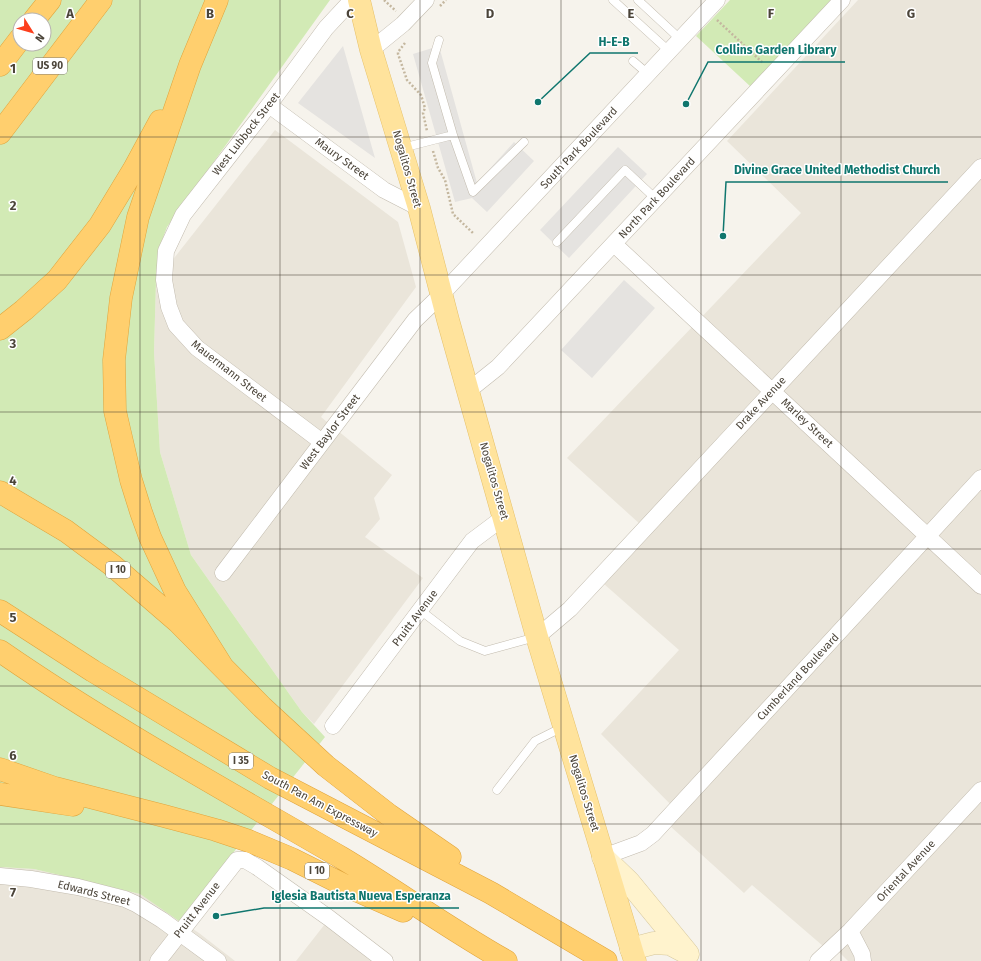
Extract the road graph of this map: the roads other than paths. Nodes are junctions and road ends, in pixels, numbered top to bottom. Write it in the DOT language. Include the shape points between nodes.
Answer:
graph roads {
  1 [pos="50,0"];
  2 [pos="101,0"];
  3 [pos="217,0"];
  4 [pos="352,0"];
  5 [pos="359,0"];
  6 [pos="426,0"];
  7 [pos="613,0"];
  8 [pos="638,0"];
  9 [pos="717,0"];
  10 [pos="842,0"];
  11 [pos="40,12"];
  12 [pos="439,40"];
  13 [pos="680,40"];
  14 [pos="12,49"];
  15 [pos="371,50"];
  16 [pos="669,51"];
  17 [pos="633,61"];
  18 [pos="0,65"];
  19 [pos="190,65"];
  20 [pos="648,74"];
  21 [pos="269,105"];
  22 [pos="0,132"];
  23 [pos="453,135"];
  24 [pos="524,142"];
  25 [pos="401,148"];
  26 [pos="981,166"];
  27 [pos="656,199"];
  28 [pos="419,208"];
  29 [pos="557,242"];
  30 [pos="614,244"];
  31 [pos="164,280"];
  32 [pos="441,295"];
  33 [pos="0,329"];
  34 [pos="468,391"];
  35 [pos="772,391"];
  36 [pos="322,442"];
  37 [pos="981,478"];
  38 [pos="0,492"];
  39 [pos="504,517"];
  40 [pos="928,536"];
  41 [pos="223,573"];
  42 [pos="981,586"];
  43 [pos="420,610"];
  44 [pos="0,612"];
  45 [pos="537,637"];
  46 [pos="0,651"];
  47 [pos="222,666"];
  48 [pos="333,726"];
  49 [pos="564,727"];
  50 [pos="0,769"];
  51 [pos="497,790"];
  52 [pos="981,790"];
  53 [pos="0,794"];
  54 [pos="164,816"];
  55 [pos="603,857"];
  56 [pos="0,876"];
  57 [pos="491,893"];
  58 [pos="850,931"];
  59 [pos="180,932"];
  60 [pos="466,938"];
  61 [pos="633,956"];
  62 [pos="693,957"];
  63 [pos="824,958"];
  64 [pos="158,961"];
  65 [pos="218,961"];
  66 [pos="385,961"];
  67 [pos="506,961"];
  68 [pos="606,961"];
  69 [pos="863,961"];
  1 -- 11 [label="highway"];
  2 -- 22 [label="highway, US 90"];
  3 -- 19 [label="highway"];
  4 -- 21 [label="street, West Lubbock Street" via="326,28"];
  5 -- 15 [label="main road, Nogalitos Street"];
  6 -- 15 [label="street" via="404,24"];
  7 -- 16 [label="lane"];
  8 -- 13 [label="lane"];
  9 -- 13 [label="street, South Park Boulevard"];
  10 -- 27 [label="street, North Park Boulevard"];
  12 -- 23 [label="lane" via="432,63"];
  13 -- 16 [label="street, South Park Boulevard"];
  14 -- 18 [label="highway"];
  15 -- 25 [label="main road, Nogalitos Street"];
  16 -- 20 [label="street, South Park Boulevard"];
  17 -- 20 [label="lane"];
  19 -- 33 [label="highway" via="100,226 57,280"];
  19 -- 47 [label="highway" via="138,217 117,329 114,360 115,411 131,480 150,537 175,591"];
  20 -- 32 [label="street, South Park Boulevard"];
  21 -- 28 [label="street, Maury Street" via="384,190"];
  21 -- 31 [label="street, West Lubbock Street" via="183,215 166,251"];
  23 -- 24 [label="lane" via="473,192"];
  23 -- 25 [label="lane"];
  25 -- 28 [label="main road, Nogalitos Street"];
  26 -- 35 [label="street, Drake Avenue"];
  27 -- 29 [label="lane" via="625,170"];
  27 -- 30 [label="street, North Park Boulevard"];
  28 -- 32 [label="main road, Nogalitos Street"];
  30 -- 34 [label="street, North Park Boulevard" via="498,366"];
  30 -- 35 [label="street, Marley Street"];
  31 -- 36 [label="street, Mauermann Street" via="169,307 176,325 197,348"];
  32 -- 34 [label="main road, Nogalitos Street"];
  32 -- 36 [label="street, West Baylor Street" via="415,320"];
  34 -- 39 [label="main road, Nogalitos Street"];
  35 -- 40 [label="street, Marley Street"];
  35 -- 45 [label="street, Drake Avenue" via="570,609"];
  36 -- 41 [label="street, West Baylor Street"];
  37 -- 40 [label="street, Cumberland Boulevard"];
  38 -- 47 [label="highway, I 10" via="66,531 112,565 178,622"];
  39 -- 43 [label="street, Pruitt Avenue" via="472,541"];
  39 -- 45 [label="main road, Nogalitos Street"];
  40 -- 42 [label="street, Marley Street"];
  40 -- 55 [label="street, Cumberland Boulevard" via="653,834 641,843"];
  43 -- 45 [label="lane" via="460,641 485,651"];
  43 -- 48 [label="street, Pruitt Avenue"];
  44 -- 57 [label="highway, South Pan Am Expressway / I 35" via="139,700 270,778"];
  45 -- 49 [label="main road, Nogalitos Street"];
  46 -- 60 [label="highway" via="142,743 344,860"];
  47 -- 57 [label="highway, I 10" via="326,766 389,815 465,867"];
  49 -- 51 [label="lane" via="535,741"];
  49 -- 55 [label="main road, Nogalitos Street"];
  50 -- 54 [label="highway" via="55,788"];
  52 -- 58 [label="street, Oriental Avenue"];
  53 -- 54 [label="highway, I 10"];
  54 -- 60 [label="highway, I 10" via="249,841"];
  55 -- 61 [label="main road, Nogalitos Street"];
  55 -- 62 [label="main road" via="629,882"];
  56 -- 59 [label="street, Edwards Street" via="78,887 125,899"];
  57 -- 68 [label="highway, South Pan Am Expressway / I 10"];
  58 -- 63 [label="street, Oriental Avenue"];
  58 -- 69 [label="street"];
  59 -- 64 [label="street, Pruitt Avenue"];
  59 -- 65 [label="street, Edwards Street"];
  59 -- 66 [label="street, Pruitt Avenue" via="237,860 245,860"];
  60 -- 67 [label="highway, I 10"];
  61 -- 62 [label="main road" via="654,944 670,944"];
}
